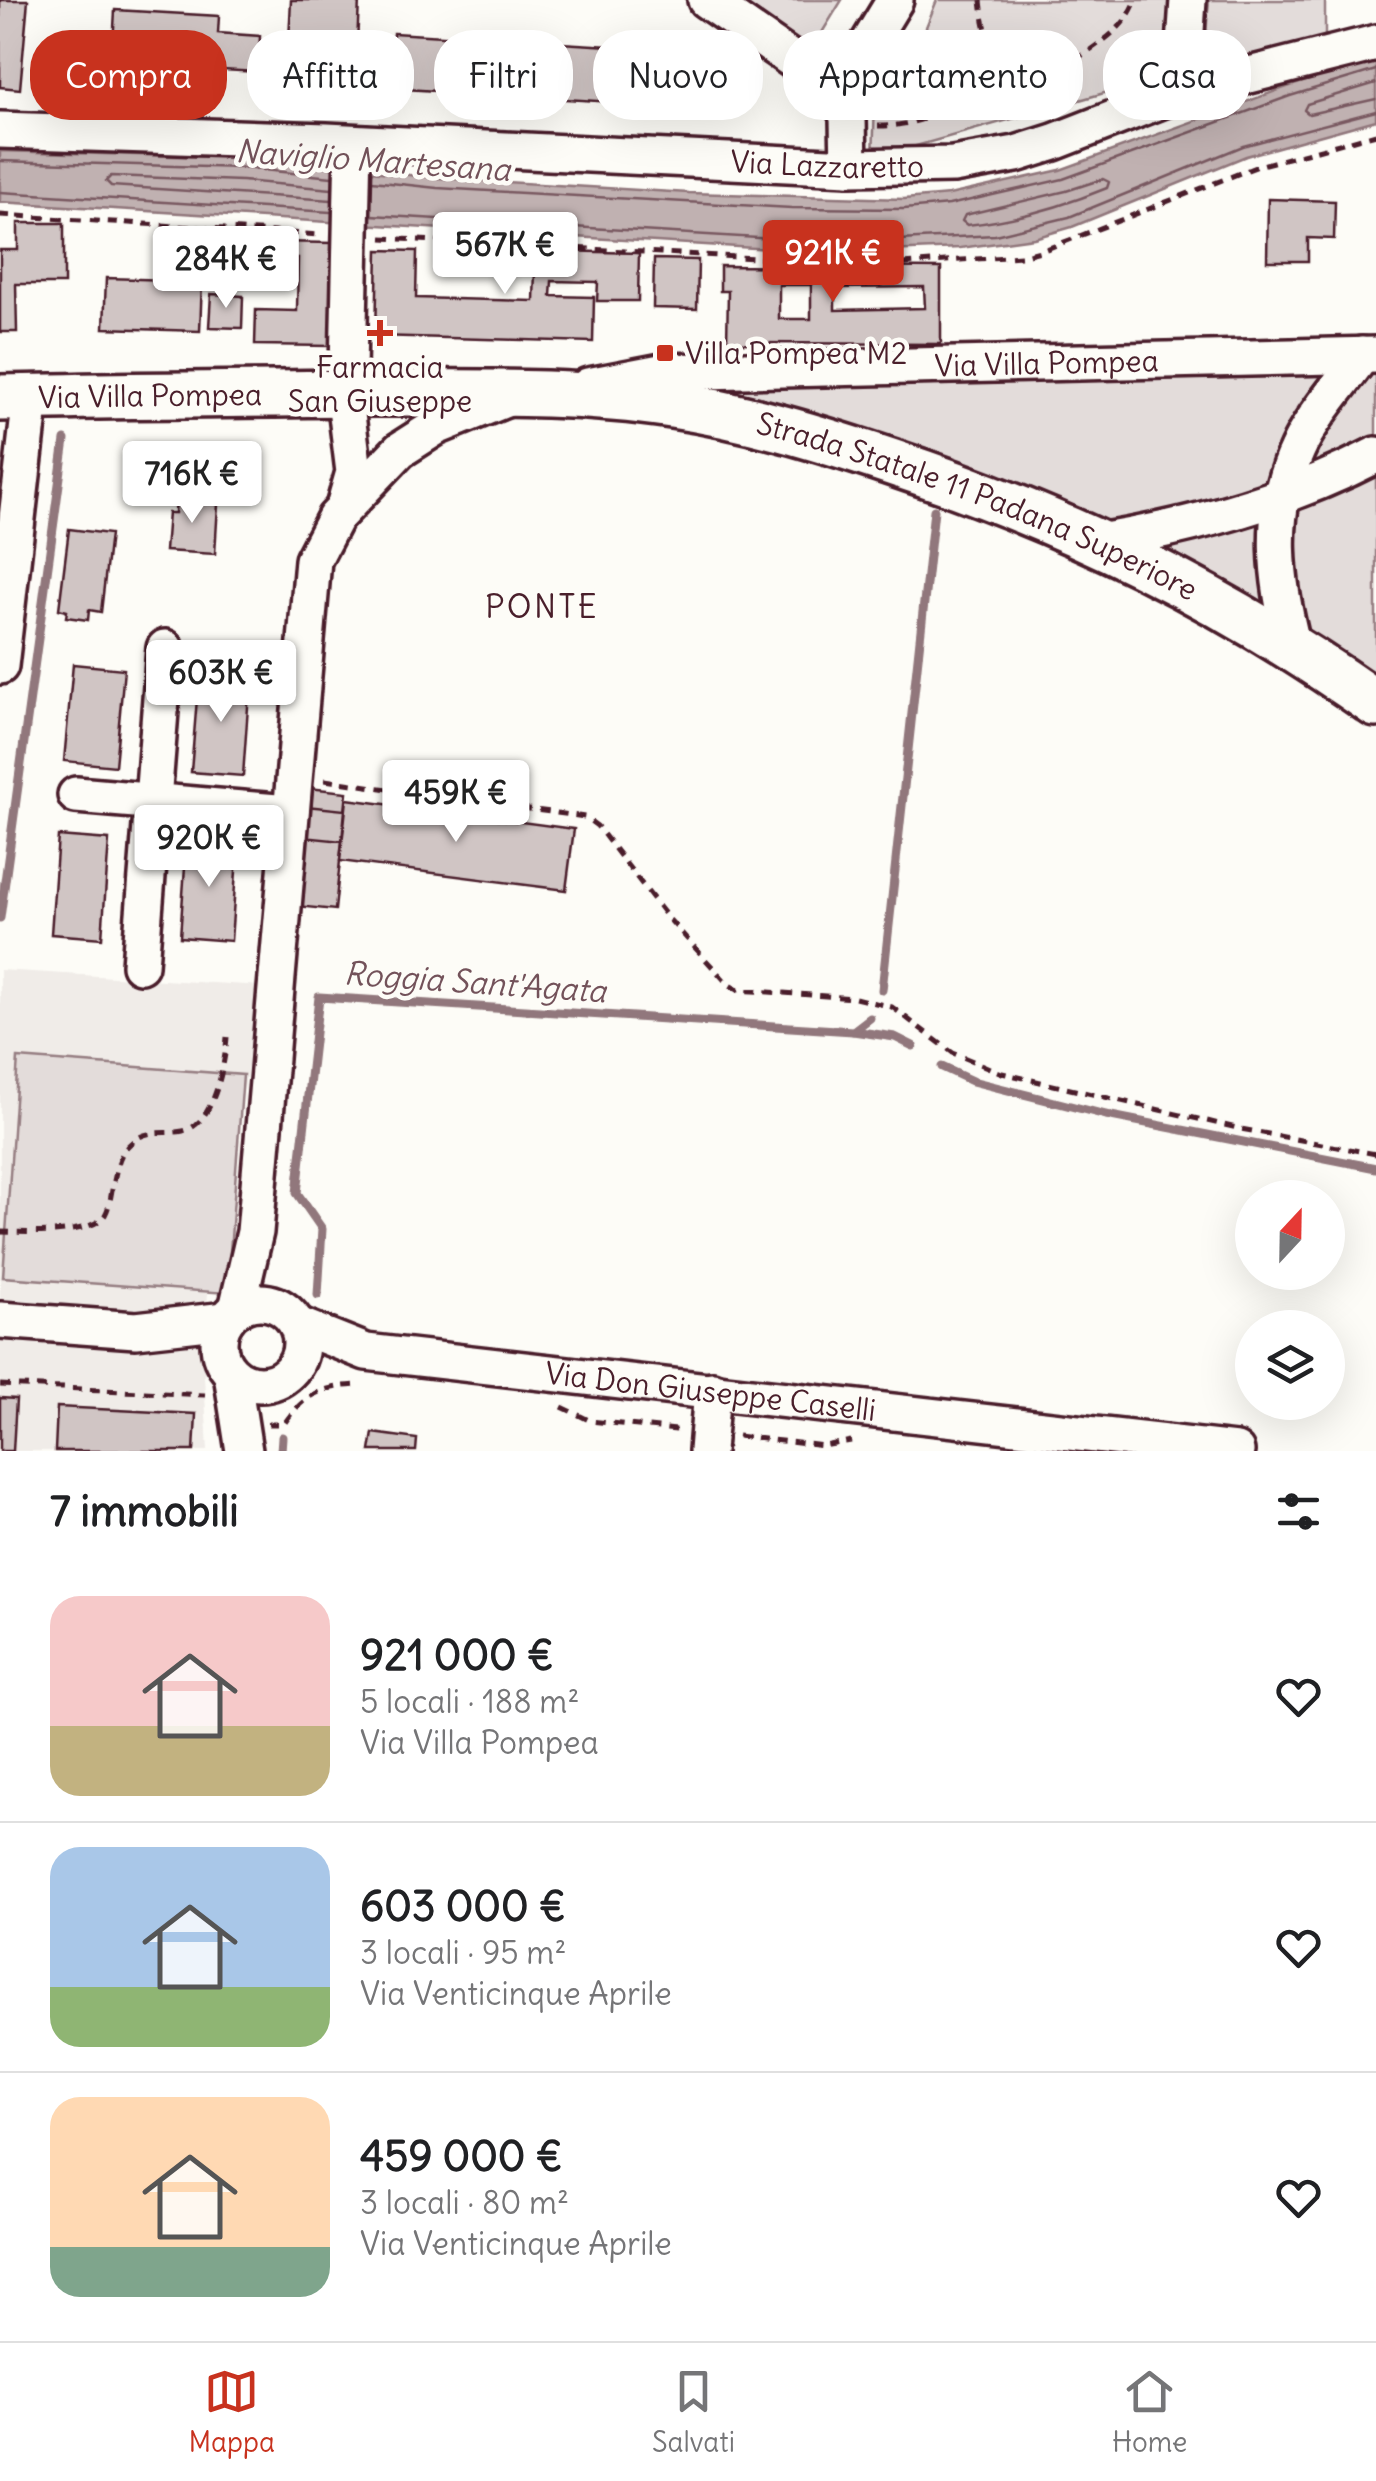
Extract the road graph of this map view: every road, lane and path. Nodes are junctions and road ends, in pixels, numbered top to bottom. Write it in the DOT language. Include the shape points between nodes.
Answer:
graph roads {
  1 [pos="706,0"];
  2 [pos="896,0"];
  3 [pos="981,0"];
  4 [pos="1136,0"];
  5 [pos="1188,0"];
  6 [pos="877,30"];
  7 [pos="985,30"];
  8 [pos="1186,30"];
  9 [pos="1376,42"];
  10 [pos="783,54"];
  11 [pos="1083,55"];
  12 [pos="1251,74"];
  13 [pos="848,120"];
  14 [pos="922,120"];
  15 [pos="1110,120"];
  16 [pos="875,126"];
  17 [pos="0,130"];
  18 [pos="1376,134"];
  19 [pos="352,155"];
  20 [pos="848,167"];
  21 [pos="0,214"];
  22 [pos="351,226"];
  23 [pos="1369,355"];
  24 [pos="347,393"];
  25 [pos="535,393"];
  26 [pos="16,398"];
  27 [pos="1376,455"];
  28 [pos="1283,496"];
  29 [pos="344,507"];
  30 [pos="1099,542"];
  31 [pos="1293,647"];
  32 [pos="165,648"];
  33 [pos="0,666"];
  34 [pos="1376,704"];
  35 [pos="292,776"];
  36 [pos="76,795"];
  37 [pos="152,801"];
  38 [pos="289,813"];
  39 [pos="140,964"];
  40 [pos="226,1037"];
  41 [pos="1376,1154"];
  42 [pos="0,1232"];
  43 [pos="255,1232"];
  44 [pos="231,1314"];
  45 [pos="291,1317"];
  46 [pos="0,1320"];
  47 [pos="136,1330"];
  48 [pos="227,1367"];
  49 [pos="365,1368"];
  50 [pos="283,1376"];
  51 [pos="0,1385"];
  52 [pos="712,1390"];
  53 [pos="561,1407"];
  54 [pos="245,1437"];
  55 [pos="860,1439"];
  56 [pos="708,1442"];
  57 [pos="1236,1451"];
  1 -- 10 [label="street"];
  2 -- 6 [label="street"];
  3 -- 7 [label="path"];
  4 -- 11 [label="path" via="1116,32"];
  5 -- 8 [label="street"];
  9 -- 12 [label="street, Via Lazzaretto"];
  13 -- 20 [label="street"];
  14 -- 16 [label="path"];
  15 -- 20 [label="street, Via Lazzaretto" via="994,159"];
  17 -- 19 [label="street, Via Lazzaretto"];
  18 -- 22 [label="path" via="1258,166 1021,256 887,265"];
  19 -- 20 [label="street, Via Lazzaretto"];
  19 -- 22 [label="street"];
  21 -- 22 [label="path"];
  22 -- 24 [label="street"];
  23 -- 25 [label="street, Via Villa Pompea" via="661,372"];
  23 -- 28 [label="street" via="1302,440"];
  24 -- 25 [label="main road, Via Villa Pompea"];
  24 -- 26 [label="main road, Via Villa Pompea"];
  24 -- 29 [label="street" via="354,472"];
  25 -- 29 [label="street" via="408,443"];
  25 -- 30 [label="main road, Strada Statale 11 Padana Superiore" via="668,404 790,430 983,494"];
  26 -- 33 [label="street"];
  27 -- 28 [label="street"];
  28 -- 30 [label="street" via="1173,530"];
  28 -- 31 [label="street" via="1277,570"];
  29 -- 35 [label="street" via="320,540 310,572"];
  30 -- 31 [label="main road, Strada Statale 11 Padana Superiore"];
  31 -- 34 [label="main road, Strada Statale 11 Padana Superiore"];
  32 -- 37 [label="street"];
  35 -- 38 [label="street"];
  35 -- 41 [label="path" via="585,817 738,990 892,1007 953,1053 1002,1073"];
  36 -- 37 [label="street"];
  37 -- 38 [label="street"];
  37 -- 39 [label="street"];
  38 -- 43 [label="street"];
  40 -- 42 [label="path" via="225,1064 204,1117 184,1131 149,1132 129,1144 108,1209 96,1224"];
  43 -- 44 [label="street"];
  43 -- 45 [label="street"];
  44 -- 45 [label="street" via="260,1302"];
  44 -- 47 [label="street"];
  44 -- 48 [label="street" via="220,1332"];
  45 -- 49 [label="street, Via Don Giuseppe Caselli"];
  45 -- 50 [label="street" via="301,1349"];
  46 -- 47 [label="street"];
  47 -- 48 [label="street"];
  48 -- 50 [label="street" via="252,1384"];
  48 -- 54 [label="street"];
  49 -- 50 [label="street, Via Don Giuseppe Caselli" via="311,1361"];
  49 -- 52 [label="street, Via Don Giuseppe Caselli"];
  49 -- 54 [label="path" via="297,1404 284,1424"];
  50 -- 54 [label="street"];
  51 -- 54 [label="path" via="214,1395 217,1420"];
  52 -- 56 [label="street"];
  52 -- 57 [label="street, Via Don Giuseppe Caselli"];
  53 -- 56 [label="path" via="591,1420"];
  55 -- 56 [label="path" via="824,1446"];
}
